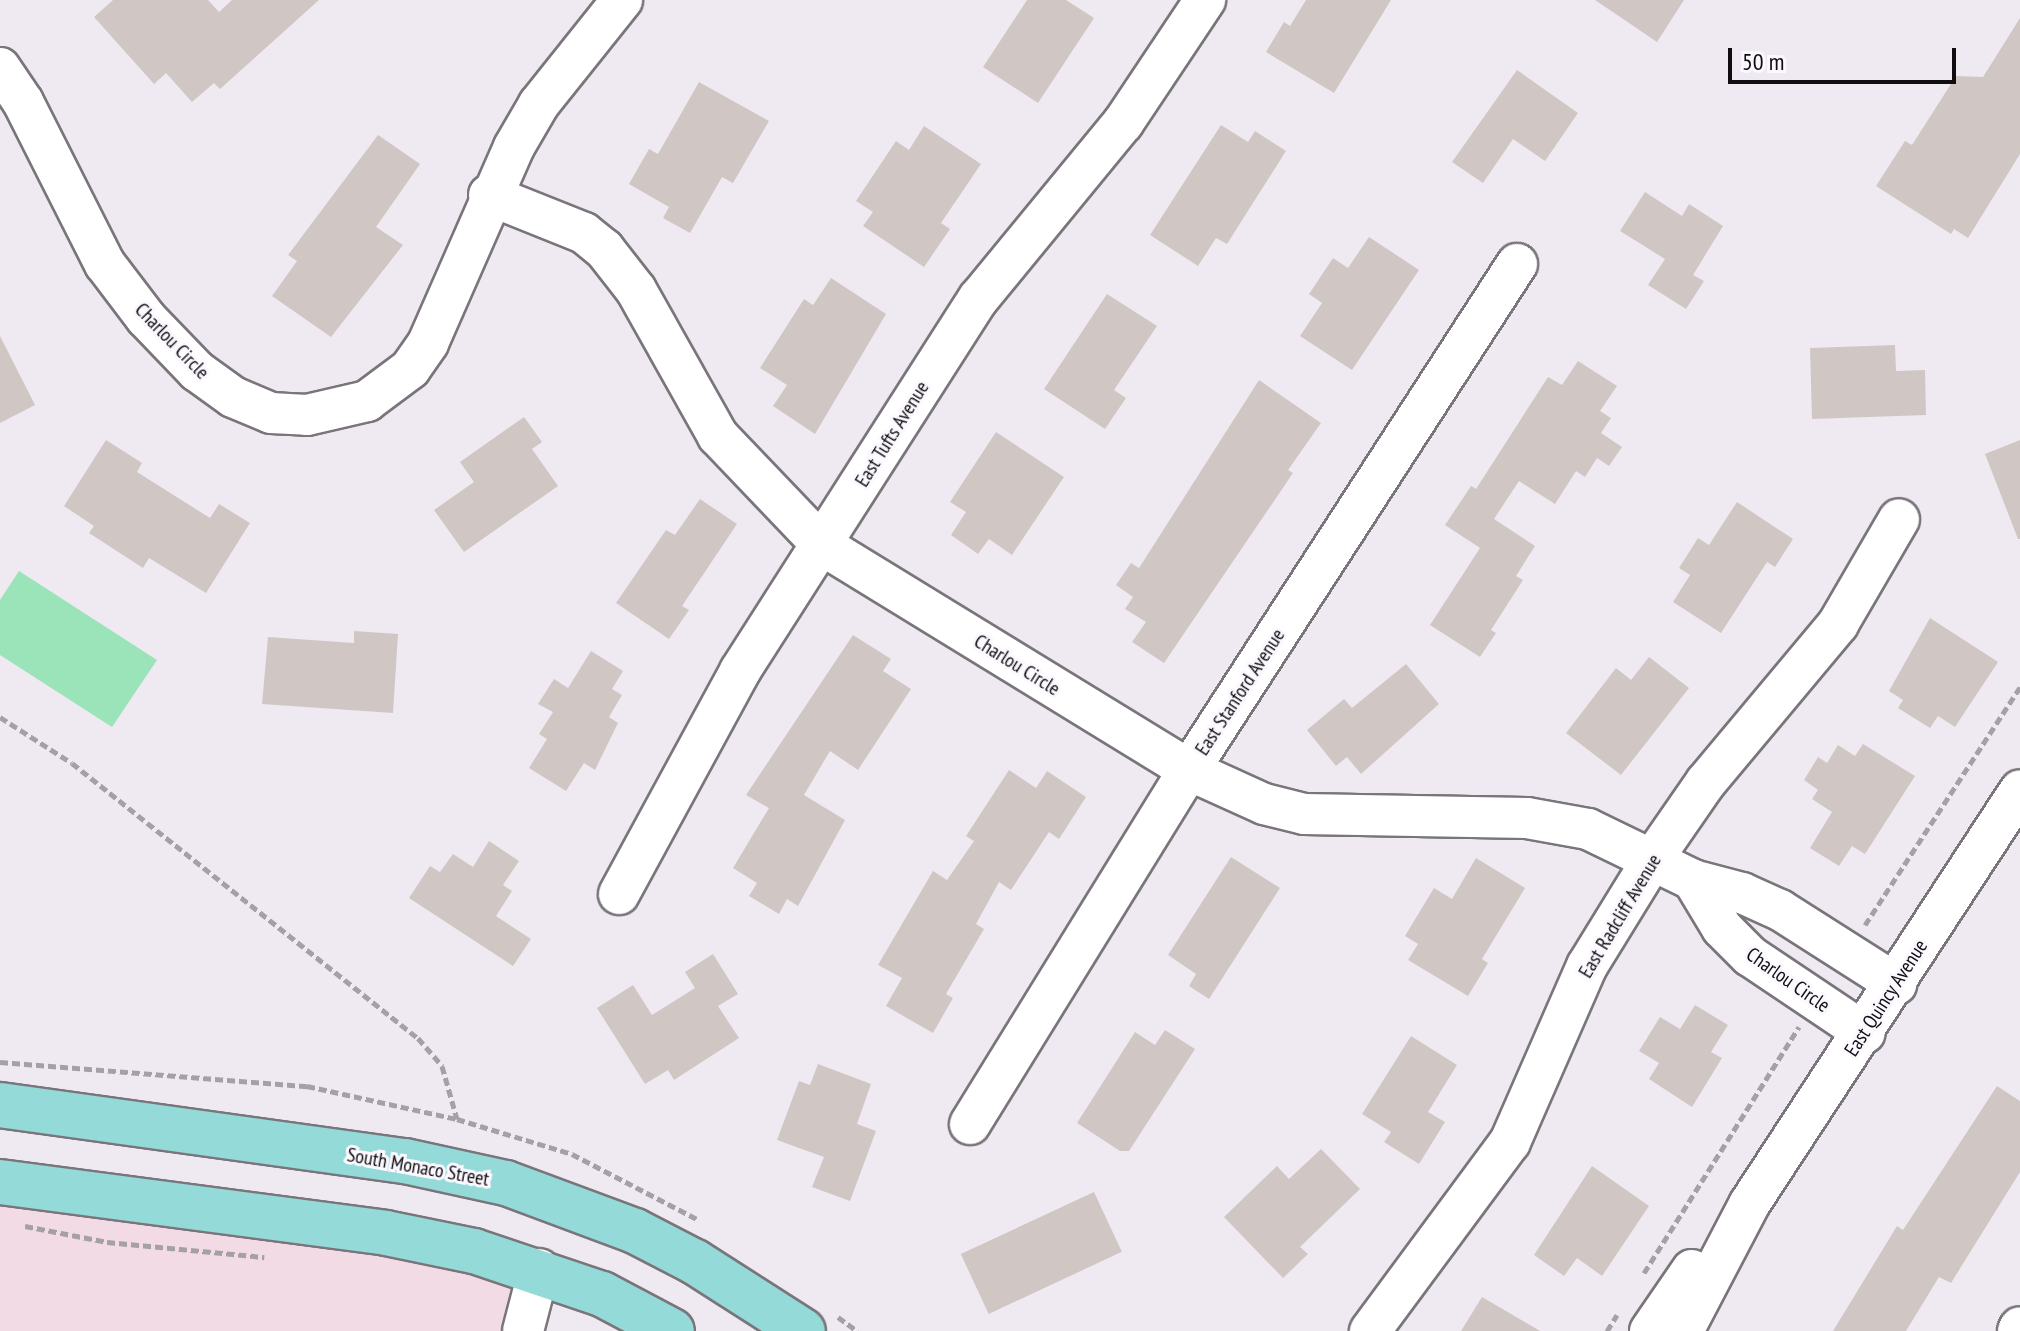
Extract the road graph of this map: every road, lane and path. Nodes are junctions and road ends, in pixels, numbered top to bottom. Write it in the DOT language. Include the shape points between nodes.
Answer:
graph roads {
  1 [pos="622,0"];
  2 [pos="1205,0"];
  3 [pos="0,68"];
  4 [pos="489,195"];
  5 [pos="1517,264"];
  6 [pos="1899,519"];
  7 [pos="822,545"];
  8 [pos="0,717"];
  9 [pos="1189,770"];
  10 [pos="2020,791"];
  11 [pos="1654,857"];
  12 [pos="1693,880"];
  13 [pos="619,894"];
  14 [pos="1896,984"];
  15 [pos="1865,1033"];
  16 [pos="0,1062"];
  17 [pos="0,1105"];
  18 [pos="970,1124"];
  19 [pos="0,1182"];
  20 [pos="1750,1203"];
  21 [pos="20,1225"];
  22 [pos="272,1258"];
  23 [pos="539,1269"];
  24 [pos="523,1331"];
  25 [pos="672,1331"];
  26 [pos="803,1331"];
  27 [pos="1370,1331"];
  28 [pos="1650,1331"];
  29 [pos="1683,1331"];
  1 -- 4 [label="street, Charlou Circle" via="539,104"];
  2 -- 7 [label="street, East Tufts Avenue" via="1123,123 979,298"];
  3 -- 4 [label="street, Charlou Circle" via="23,102 105,264 146,318 197,371 233,397 271,413 343,410 367,401 410,369 428,343"];
  4 -- 7 [label="street, Charlou Circle" via="584,233 604,249 636,290 718,436"];
  5 -- 9 [label="street, East Stanford Avenue"];
  6 -- 11 [label="street, East Radcliff Avenue" via="1838,624 1706,782"];
  7 -- 9 [label="street, Charlou Circle"];
  7 -- 13 [label="street, East Tufts Avenue" via="740,671"];
  8 -- 16 [label="path" via="72,763 418,1038 442,1066 457,1119 307,1086"];
  9 -- 11 [label="street, Charlou Circle" via="1264,804 1304,814 1527,818 1588,829"];
  9 -- 18 [label="street, East Stanford Avenue"];
  10 -- 14 [label="street, East Quincy Avenue"];
  11 -- 12 [label="street, Charlou Circle"];
  11 -- 27 [label="street, East Radcliff Avenue" via="1587,966 1510,1142"];
  12 -- 14 [label="street, Charlou Circle" via="1780,910"];
  12 -- 15 [label="street, Charlou Circle" via="1722,928 1750,956"];
  14 -- 15 [label="street, East Quincy Avenue"];
  15 -- 20 [label="street, East Quincy Avenue"];
  17 -- 26 [label="main road, South Monaco Street" via="405,1161 506,1183 635,1231 695,1262"];
  19 -- 23 [label="main road" via="386,1233"];
  20 -- 28 [label="street, East Quincy Avenue" via="1687,1276"];
  20 -- 29 [label="street, East Quincy Avenue"];
  21 -- 22 [label="path" via="165,1250"];
  23 -- 24 [label="street"];
  23 -- 25 [label="main road"];
}
